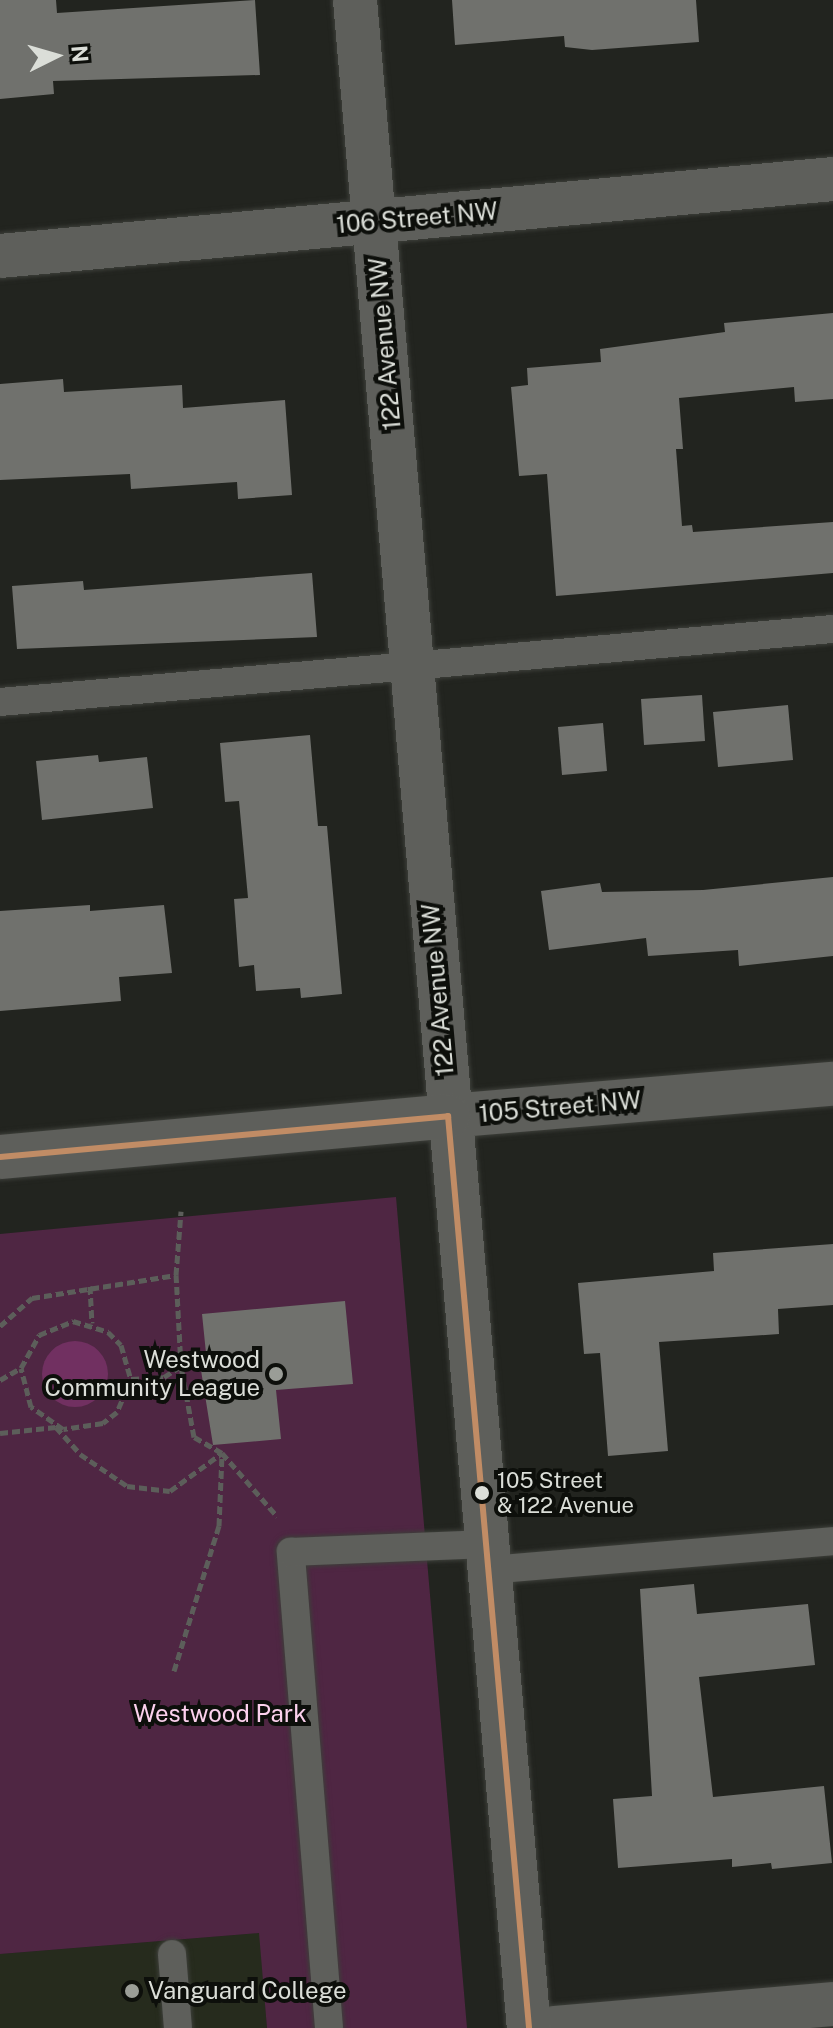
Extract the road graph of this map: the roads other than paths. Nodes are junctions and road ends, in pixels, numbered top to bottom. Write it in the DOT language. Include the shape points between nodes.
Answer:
graph roads {
  1 [pos="355,0"];
  2 [pos="833,179"];
  3 [pos="374,222"];
  4 [pos="0,256"];
  5 [pos="833,629"];
  6 [pos="411,666"];
  7 [pos="0,702"];
  8 [pos="833,1084"];
  9 [pos="448,1116"];
  10 [pos="0,1157"];
  11 [pos="833,1541"];
  12 [pos="488,1557"];
  13 [pos="172,1954"];
  14 [pos="833,2004"];
  15 [pos="178,2028"];
  16 [pos="329,2028"];
  17 [pos="529,2028"];
  18 [pos="554,2028"];
  1 -- 3 [label="street, 122 Avenue NW"];
  2 -- 3 [label="street, 106 Street NW"];
  3 -- 4 [label="street, 106 Street NW"];
  3 -- 6 [label="street, 122 Avenue NW"];
  5 -- 6 [label="lane"];
  6 -- 7 [label="lane"];
  6 -- 9 [label="street, 122 Avenue NW"];
  8 -- 9 [label="street, 105 Street NW"];
  9 -- 10 [label="street, 105 Street NW"];
  9 -- 12 [label="street, 122 Avenue NW"];
  11 -- 12 [label="lane"];
  12 -- 16 [label="lane" via="291,1552"];
  12 -- 17 [label="street, 122 Avenue NW"];
  13 -- 15 [label="lane"];
  14 -- 18 [label="street"];
}
